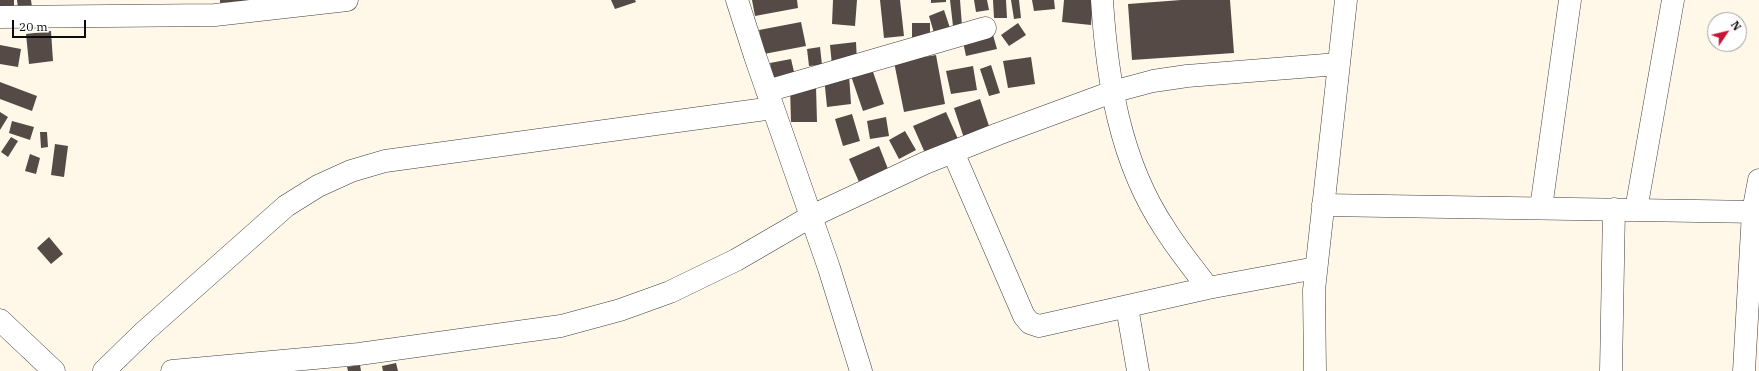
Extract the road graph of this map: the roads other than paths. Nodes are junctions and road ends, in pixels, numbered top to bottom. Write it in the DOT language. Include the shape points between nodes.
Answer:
graph roads {
  1 [pos="347,0"];
  2 [pos="737,0"];
  3 [pos="1102,0"];
  4 [pos="1346,0"];
  5 [pos="1570,0"];
  6 [pos="1672,0"];
  7 [pos="0,17"];
  8 [pos="985,28"];
  9 [pos="1338,64"];
  10 [pos="1112,92"];
  11 [pos="770,100"];
  12 [pos="952,152"];
  13 [pos="1759,180"];
  14 [pos="1323,205"];
  15 [pos="1541,208"];
  16 [pos="1614,210"];
  17 [pos="1636,210"];
  18 [pos="1756,212"];
  19 [pos="810,217"];
  20 [pos="1316,268"];
  21 [pos="1208,288"];
  22 [pos="1127,307"];
  23 [pos="0,320"];
  24 [pos="54,371"];
  25 [pos="104,371"];
  26 [pos="172,371"];
  27 [pos="861,371"];
  28 [pos="1138,371"];
  29 [pos="1315,371"];
  30 [pos="1611,371"];
  31 [pos="1744,371"];
  1 -- 7 [label="street" via="215,15"];
  2 -- 11 [label="street"];
  3 -- 10 [label="street"];
  4 -- 9 [label="street"];
  5 -- 15 [label="street"];
  6 -- 17 [label="street"];
  8 -- 11 [label="street"];
  9 -- 10 [label="street" via="1187,76 1153,81"];
  9 -- 14 [label="street"];
  10 -- 12 [label="street"];
  10 -- 21 [label="street" via="1139,182 1164,229"];
  11 -- 19 [label="street"];
  11 -- 25 [label="street" via="385,161 351,171 318,186 286,206 144,332"];
  12 -- 19 [label="street"];
  12 -- 22 [label="street" via="1024,316 1030,323 1039,326"];
  13 -- 18 [label="street"];
  14 -- 15 [label="street"];
  14 -- 20 [label="street"];
  15 -- 16 [label="street"];
  16 -- 17 [label="street"];
  16 -- 30 [label="street"];
  17 -- 18 [label="street"];
  18 -- 31 [label="street"];
  19 -- 26 [label="street" via="736,260 670,292 620,310 561,326 359,354"];
  19 -- 27 [label="street" via="829,268"];
  20 -- 21 [label="street"];
  20 -- 29 [label="street"];
  21 -- 22 [label="street"];
  22 -- 28 [label="street"];
  23 -- 24 [label="street"];
}
